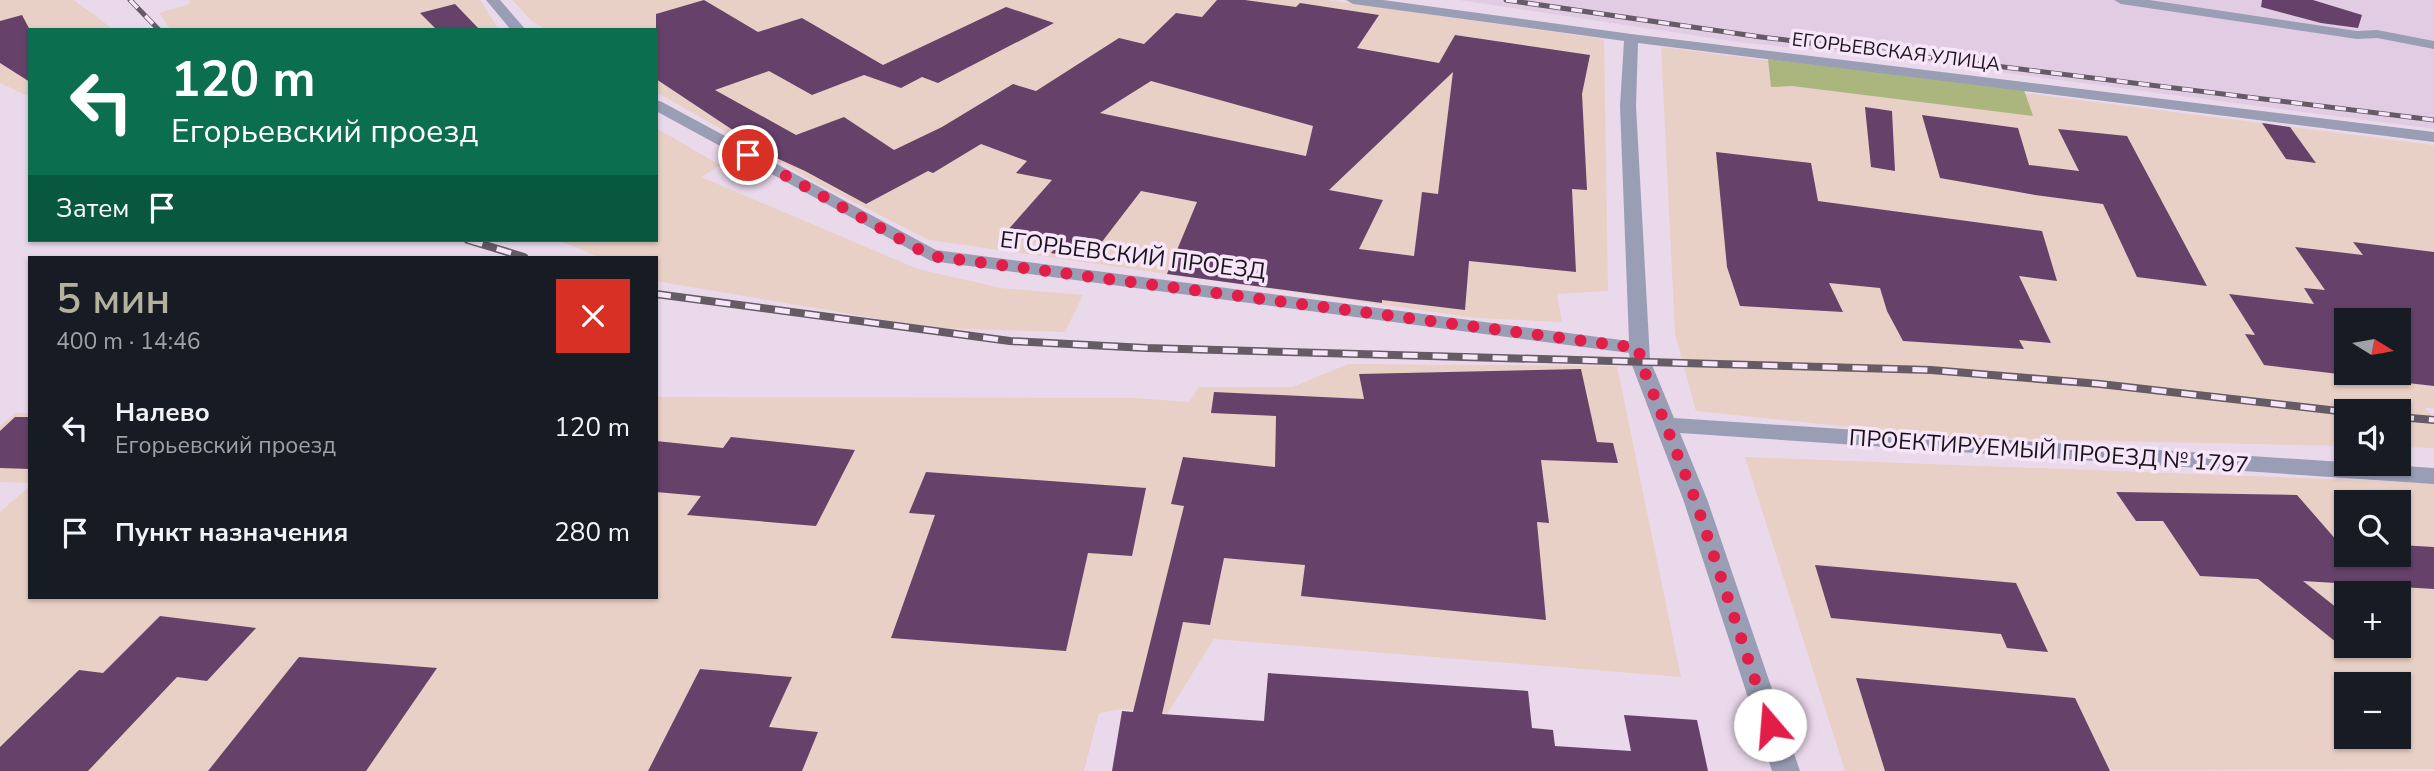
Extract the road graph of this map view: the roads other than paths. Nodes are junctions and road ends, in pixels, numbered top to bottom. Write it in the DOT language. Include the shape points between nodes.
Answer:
graph roads {
  1 [pos="493,0"];
  2 [pos="1353,0"];
  3 [pos="2120,0"];
  4 [pos="517,28"];
  5 [pos="1631,38"];
  6 [pos="2434,45"];
  7 [pos="658,106"];
  8 [pos="2434,137"];
  9 [pos="1639,348"];
  10 [pos="1665,425"];
  11 [pos="2434,476"];
  12 [pos="1786,771"];
  1 -- 4 [label="street"];
  2 -- 5 [label="street, ЕГОРЬЕВСКАЯ УЛИЦА"];
  3 -- 6 [label="street"];
  5 -- 8 [label="street, ЕГОРЬЕВСКАЯ УЛИЦА"];
  5 -- 9 [label="street" via="1628,106"];
  7 -- 9 [label="street, ЕГОРЬЕВСКИЙ ПРОЕЗД" via="931,256"];
  9 -- 10 [label="street"];
  10 -- 11 [label="street, ПРОЕКТИРУЕМЫЙ ПРОЕЗД № 1797"];
  10 -- 12 [label="street" via="1695,499"];
}
